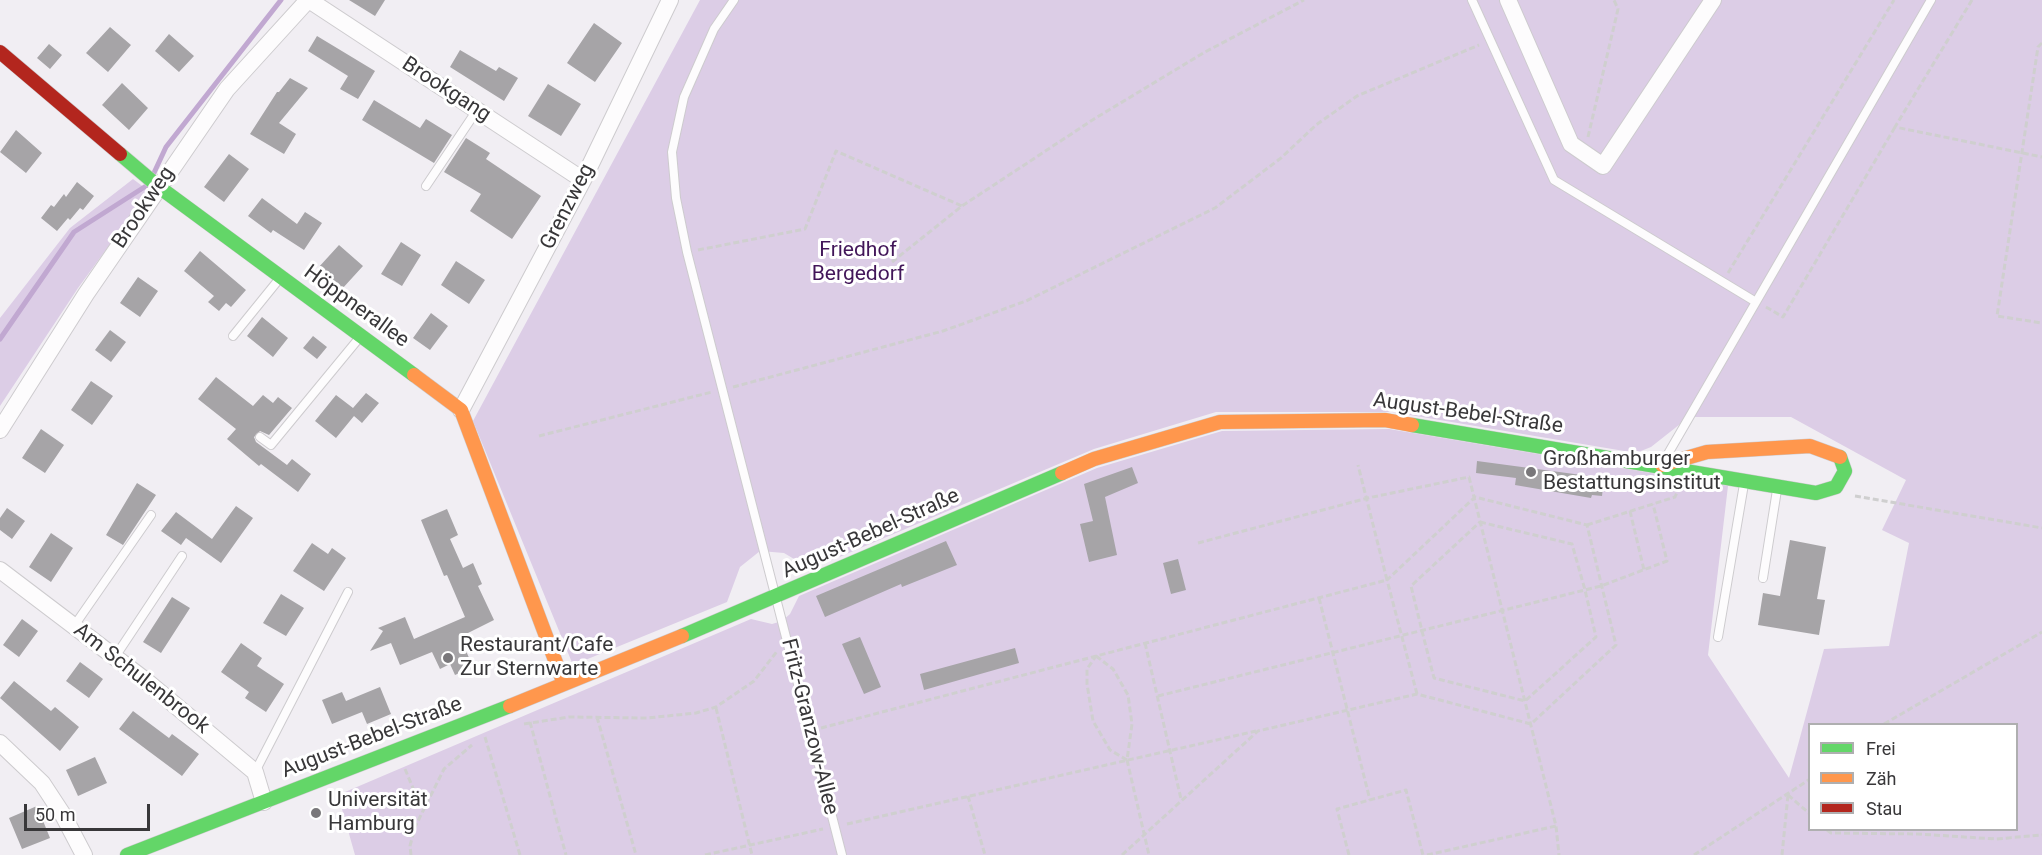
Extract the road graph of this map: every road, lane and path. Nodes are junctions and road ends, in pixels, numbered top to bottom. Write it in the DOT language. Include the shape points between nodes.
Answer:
graph roads {
  1 [pos="308,0"];
  2 [pos="670,0"];
  3 [pos="734,0"];
  4 [pos="1304,0"];
  5 [pos="1472,0"];
  6 [pos="1508,0"];
  7 [pos="1614,0"];
  8 [pos="1713,0"];
  9 [pos="1894,0"];
  10 [pos="1931,0"];
  11 [pos="1972,0"];
  12 [pos="1490,40"];
  13 [pos="2042,43"];
  14 [pos="0,52"];
  15 [pos="477,110"];
  16 [pos="1895,127"];
  17 [pos="1584,154"];
  18 [pos="2022,154"];
  19 [pos="2042,157"];
  20 [pos="583,180"];
  21 [pos="426,186"];
  22 [pos="159,187"];
  23 [pos="962,206"];
  24 [pos="687,252"];
  25 [pos="892,262"];
  26 [pos="281,277"];
  27 [pos="1723,282"];
  28 [pos="1756,302"];
  29 [pos="2042,323"];
  30 [pos="233,336"];
  31 [pos="360,336"];
  32 [pos="724,389"];
  33 [pos="461,410"];
  34 [pos="0,430"];
  35 [pos="539,436"];
  36 [pos="261,437"];
  37 [pos="1358,465"];
  38 [pos="1662,465"];
  39 [pos="1683,469"];
  40 [pos="1744,480"];
  41 [pos="1777,486"];
  42 [pos="1826,492"];
  43 [pos="1474,497"];
  44 [pos="1368,498"];
  45 [pos="1653,504"];
  46 [pos="1630,511"];
  47 [pos="151,514"];
  48 [pos="1480,522"];
  49 [pos="1587,525"];
  50 [pos="2042,528"];
  51 [pos="1198,543"];
  52 [pos="182,556"];
  53 [pos="0,570"];
  54 [pos="1644,570"];
  55 [pos="1763,578"];
  56 [pos="1387,580"];
  57 [pos="1601,586"];
  58 [pos="1585,590"];
  59 [pos="348,592"];
  60 [pos="775,598"];
  61 [pos="1319,598"];
  62 [pos="1501,611"];
  63 [pos="74,626"];
  64 [pos="1422,631"];
  65 [pos="2042,632"];
  66 [pos="1401,636"];
  67 [pos="1718,637"];
  68 [pos="787,638"];
  69 [pos="1145,643"];
  70 [pos="1333,653"];
  71 [pos="1096,656"];
  72 [pos="115,657"];
  73 [pos="564,684"];
  74 [pos="1417,694"];
  75 [pos="1158,696"];
  76 [pos="1524,701"];
  77 [pos="716,707"];
  78 [pos="1348,710"];
  79 [pos="597,717"];
  80 [pos="530,722"];
  81 [pos="1886,723"];
  82 [pos="1531,724"];
  83 [pos="520,725"];
  84 [pos="1258,730"];
  85 [pos="810,731"];
  86 [pos="493,733"];
  87 [pos="485,735"];
  88 [pos="0,742"];
  89 [pos="1170,750"];
  90 [pos="398,752"];
  91 [pos="1127,760"];
  92 [pos="255,772"];
  93 [pos="1808,780"];
  94 [pos="1788,795"];
  95 [pos="968,796"];
  96 [pos="1181,800"];
  97 [pos="1370,800"];
  98 [pos="264,801"];
  99 [pos="423,812"];
  100 [pos="1808,813"];
  101 [pos="835,826"];
  102 [pos="1556,826"];
  103 [pos="1828,831"];
  104 [pos="1144,833"];
  105 [pos="2042,835"];
  106 [pos="749,844"];
  107 [pos="84,855"];
  108 [pos="127,855"];
  109 [pos="411,855"];
  110 [pos="520,855"];
  111 [pos="566,855"];
  112 [pos="636,855"];
  113 [pos="705,855"];
  114 [pos="752,855"];
  115 [pos="843,855"];
  116 [pos="985,855"];
  117 [pos="1122,855"];
  118 [pos="1149,855"];
  119 [pos="1349,855"];
  120 [pos="1425,855"];
  121 [pos="1559,855"];
  122 [pos="1694,855"];
  123 [pos="1782,855"];
  1 -- 15 [label="street, Brookgang"];
  1 -- 22 [label="street, Brookweg" via="227,89"];
  2 -- 20 [label="street, Grenzweg"];
  3 -- 24 [label="lane, Fritz-Granzow-Allee" via="714,29 684,98 672,152"];
  4 -- 23 [label="path" via="1205,52 1104,112"];
  5 -- 12 [label="lane"];
  6 -- 17 [label="street" via="1571,144"];
  7 -- 17 [label="path" via="1618,9"];
  8 -- 17 [label="street" via="1603,166"];
  9 -- 27 [label="path"];
  10 -- 28 [label="lane"];
  11 -- 16 [label="path"];
  12 -- 27 [label="lane" via="1554,180"];
  12 -- 32 [label="path" via="1357,96 1215,208 1026,301 943,331"];
  13 -- 18 [label="path" via="2038,47"];
  14 -- 22 [label="street, Höppnerallee"];
  15 -- 20 [label="street, Brookgang"];
  15 -- 21 [label="lane"];
  16 -- 18 [label="path"];
  16 -- 28 [label="path" via="1783,317"];
  18 -- 19 [label="path"];
  18 -- 29 [label="path" via="1997,316"];
  20 -- 33 [label="street, Grenzweg"];
  22 -- 26 [label="street, Höppnerallee"];
  22 -- 34 [label="street, Brookweg"];
  23 -- 24 [label="path" via="836,151 805,229"];
  23 -- 25 [label="path"];
  24 -- 32 [label="lane, Fritz-Granzow-Allee"];
  26 -- 30 [label="lane"];
  26 -- 31 [label="street, Höppnerallee"];
  27 -- 28 [label="lane"];
  28 -- 38 [label="lane"];
  31 -- 33 [label="street, Höppnerallee"];
  31 -- 36 [label="lane" via="271,444"];
  32 -- 35 [label="path"];
  32 -- 60 [label="lane, Fritz-Granzow-Allee"];
  33 -- 73 [label="street"];
  37 -- 44 [label="path"];
  38 -- 39 [label="street, August-Bebel-Straße"];
  38 -- 42 [label="street, August-Bebel-Straße" via="1707,452 1810,446 1833,452 1844,463 1842,480"];
  38 -- 60 [label="street, August-Bebel-Straße" via="1385,420 1220,422 1094,459"];
  39 -- 40 [label="street, August-Bebel-Straße"];
  39 -- 45 [label="path" via="1675,497"];
  40 -- 41 [label="street, August-Bebel-Straße"];
  40 -- 67 [label="lane"];
  41 -- 42 [label="street, August-Bebel-Straße"];
  41 -- 55 [label="lane"];
  42 -- 50 [label="path"];
  43 -- 44 [label="path" via="1469,477"];
  43 -- 48 [label="path"];
  43 -- 49 [label="path"];
  43 -- 56 [label="path"];
  44 -- 51 [label="path"];
  44 -- 56 [label="path"];
  45 -- 46 [label="path"];
  45 -- 54 [label="path" via="1667,561"];
  46 -- 49 [label="path"];
  46 -- 54 [label="path"];
  47 -- 63 [label="lane"];
  48 -- 58 [label="path" via="1572,544"];
  48 -- 62 [label="path"];
  48 -- 64 [label="path" via="1411,586"];
  49 -- 57 [label="path"];
  52 -- 72 [label="lane"];
  53 -- 63 [label="street, Am Schulenbrook"];
  54 -- 57 [label="path"];
  56 -- 61 [label="path"];
  56 -- 66 [label="path"];
  57 -- 58 [label="path"];
  57 -- 82 [label="path" via="1616,645"];
  58 -- 62 [label="path"];
  58 -- 76 [label="path" via="1596,637"];
  59 -- 92 [label="lane"];
  60 -- 68 [label="lane, Fritz-Granzow-Allee"];
  60 -- 73 [label="street, August-Bebel-Straße"];
  61 -- 69 [label="path"];
  61 -- 70 [label="path"];
  62 -- 64 [label="path"];
  62 -- 76 [label="path"];
  63 -- 72 [label="street, Am Schulenbrook"];
  64 -- 66 [label="path"];
  64 -- 76 [label="path" via="1434,678"];
  65 -- 81 [label="path"];
  66 -- 70 [label="path"];
  66 -- 74 [label="path"];
  68 -- 77 [label="path" via="754,681"];
  68 -- 85 [label="lane, Fritz-Granzow-Allee"];
  69 -- 71 [label="path"];
  69 -- 75 [label="path"];
  70 -- 75 [label="path"];
  70 -- 78 [label="path"];
  71 -- 85 [label="path"];
  71 -- 91 [label="path" via="1113,669 1128,695 1132,724"];
  71 -- 91 [label="path" via="1087,669 1094,721 1110,750"];
  72 -- 92 [label="street, Am Schulenbrook"];
  73 -- 90 [label="street, August-Bebel-Straße"];
  74 -- 78 [label="path"];
  74 -- 82 [label="path"];
  75 -- 89 [label="path"];
  76 -- 82 [label="path"];
  77 -- 79 [label="path" via="647,718"];
  77 -- 106 [label="path"];
  78 -- 84 [label="path"];
  78 -- 97 [label="path"];
  79 -- 80 [label="path"];
  79 -- 112 [label="path"];
  80 -- 83 [label="path"];
  80 -- 111 [label="path"];
  82 -- 102 [label="path"];
  84 -- 89 [label="path"];
  84 -- 96 [label="path"];
  85 -- 101 [label="lane, Fritz-Granzow-Allee"];
  86 -- 87 [label="path"];
  87 -- 99 [label="path" via="444,769"];
  87 -- 110 [label="path"];
  88 -- 107 [label="street" via="42,783"];
  89 -- 91 [label="path"];
  89 -- 96 [label="path"];
  90 -- 98 [label="street, August-Bebel-Straße"];
  90 -- 99 [label="path"];
  91 -- 95 [label="path"];
  91 -- 104 [label="path"];
  92 -- 98 [label="street"];
  93 -- 94 [label="path"];
  94 -- 100 [label="path"];
  94 -- 122 [label="path"];
  94 -- 123 [label="path"];
  95 -- 101 [label="path"];
  95 -- 116 [label="path"];
  96 -- 104 [label="path"];
  97 -- 119 [label="path" via="1337,809"];
  97 -- 120 [label="path" via="1406,790"];
  98 -- 108 [label="street, August-Bebel-Straße"];
  99 -- 109 [label="path" via="415,827"];
  101 -- 106 [label="path"];
  101 -- 115 [label="lane, Fritz-Granzow-Allee"];
  102 -- 120 [label="path"];
  102 -- 121 [label="path"];
  103 -- 105 [label="path" via="1996,839"];
  104 -- 117 [label="path"];
  104 -- 118 [label="path"];
  106 -- 113 [label="path"];
  106 -- 114 [label="path"];
}
